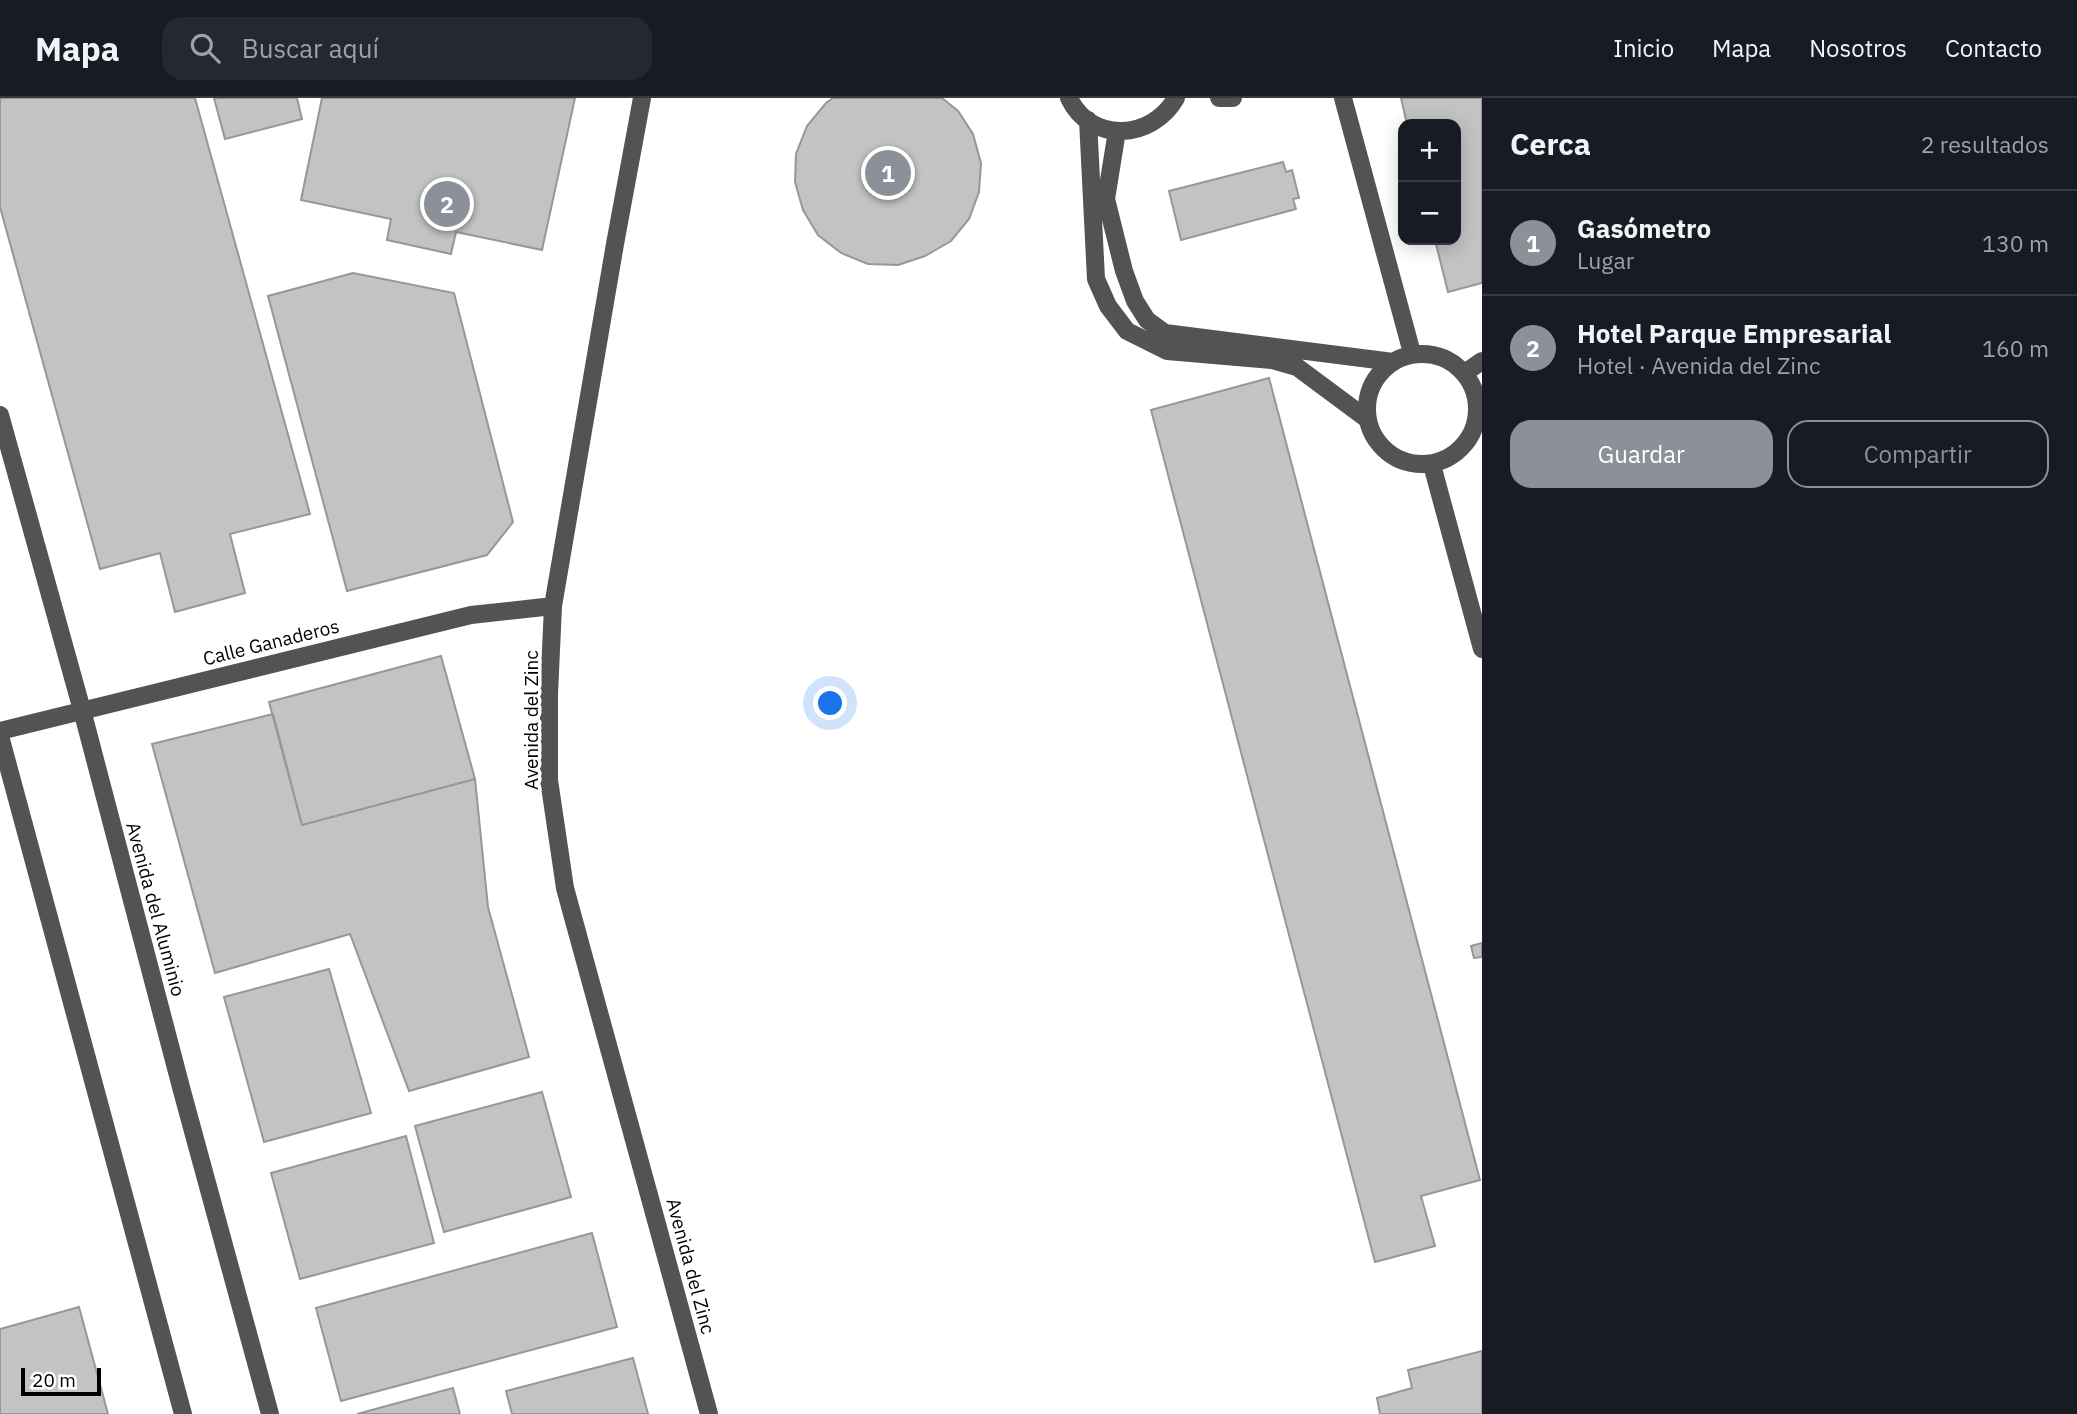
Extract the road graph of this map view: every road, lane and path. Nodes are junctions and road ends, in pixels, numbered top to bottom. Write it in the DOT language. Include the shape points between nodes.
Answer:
graph roads {
  1 [pos="642,98"];
  2 [pos="1069,98"];
  3 [pos="1176,98"];
  4 [pos="1219,98"];
  5 [pos="1233,98"];
  6 [pos="1343,98"];
  7 [pos="1088,120"];
  8 [pos="1117,131"];
  9 [pos="1412,353"];
  10 [pos="1393,362"];
  11 [pos="1482,362"];
  12 [pos="1466,372"];
  13 [pos="0,415"];
  14 [pos="1367,419"];
  15 [pos="1432,465"];
  16 [pos="553,606"];
  17 [pos="1482,649"];
  18 [pos="82,710"];
  19 [pos="0,733"];
  20 [pos="183,1414"];
  21 [pos="270,1414"];
  22 [pos="709,1414"];
  1 -- 16 [label="street, Avenida del Zinc"];
  2 -- 7 [label="street"];
  3 -- 8 [label="street" via="1153,123"];
  4 -- 5 [label="street"];
  6 -- 9 [label="street"];
  7 -- 8 [label="street"];
  7 -- 14 [label="street" via="1096,279 1108,306 1128,331 1167,351 1272,360 1297,367"];
  8 -- 10 [label="street" via="1106,200 1124,271 1147,320 1165,333"];
  9 -- 10 [label="street"];
  9 -- 12 [label="street" via="1442,355"];
  10 -- 14 [label="street" via="1369,389"];
  11 -- 12 [label="street"];
  12 -- 15 [label="street" via="1478,399 1475,428 1459,453"];
  13 -- 18 [label="street, Avenida del Aluminio"];
  14 -- 15 [label="street" via="1379,445 1395,457"];
  15 -- 17 [label="street"];
  16 -- 18 [label="street, Calle Ganaderos" via="471,615"];
  16 -- 22 [label="street, Avenida del Zinc" via="549,780 565,888"];
  18 -- 19 [label="street, Calle Ganaderos"];
  18 -- 21 [label="street, Avenida del Aluminio"];
  19 -- 20 [label="street"];
}
